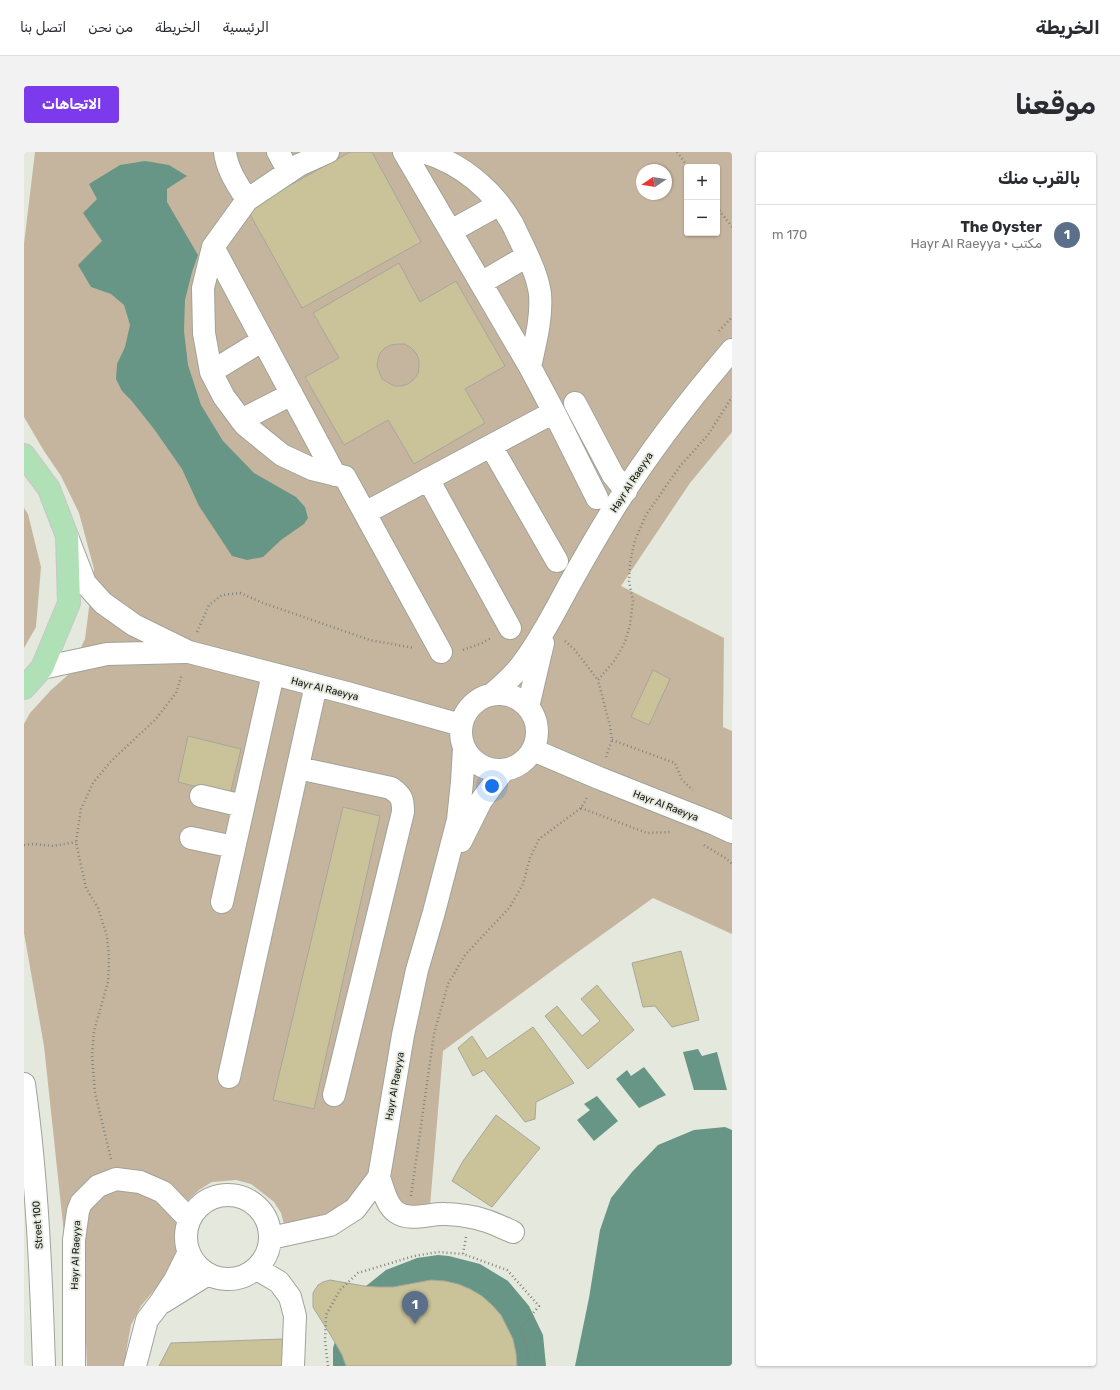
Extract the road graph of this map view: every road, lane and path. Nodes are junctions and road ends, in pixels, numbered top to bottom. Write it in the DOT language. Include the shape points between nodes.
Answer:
graph roads {
  1 [pos="225,152"];
  2 [pos="278,152"];
  3 [pos="328,152"];
  4 [pos="404,152"];
  5 [pos="424,152"];
  6 [pos="677,152"];
  7 [pos="686,164"];
  8 [pos="290,172"];
  9 [pos="247,200"];
  10 [pos="498,205"];
  11 [pos="720,211"];
  12 [pos="732,227"];
  13 [pos="451,231"];
  14 [pos="213,247"];
  15 [pos="527,256"];
  16 [pos="481,283"];
  17 [pos="263,340"];
  18 [pos="732,350"];
  19 [pos="530,367"];
  20 [pos="211,372"];
  21 [pos="292,394"];
  22 [pos="732,397"];
  23 [pos="575,403"];
  24 [pos="554,412"];
  25 [pos="241,420"];
  26 [pos="491,446"];
  27 [pos="24,455"];
  28 [pos="335,475"];
  29 [pos="428,480"];
  30 [pos="626,491"];
  31 [pos="597,498"];
  32 [pos="365,513"];
  33 [pos="67,536"];
  34 [pos="557,561"];
  35 [pos="547,626"];
  36 [pos="510,628"];
  37 [pos="189,652"];
  38 [pos="440,652"];
  39 [pos="42,668"];
  40 [pos="273,674"];
  41 [pos="316,685"];
  42 [pos="24,688"];
  43 [pos="491,695"];
  44 [pos="528,707"];
  45 [pos="461,725"];
  46 [pos="612,740"];
  47 [pos="464,748"];
  48 [pos="533,750"];
  49 [pos="298,768"];
  50 [pos="503,771"];
  51 [pos="598,778"];
  52 [pos="698,793"];
  53 [pos="201,796"];
  54 [pos="243,806"];
  55 [pos="580,808"];
  56 [pos="732,832"];
  57 [pos="675,833"];
  58 [pos="191,838"];
  59 [pos="76,842"];
  60 [pos="702,844"];
  61 [pos="24,845"];
  62 [pos="234,847"];
  63 [pos="732,864"];
  64 [pos="444,869"];
  65 [pos="222,902"];
  66 [pos="229,1077"];
  67 [pos="24,1084"];
  68 [pos="334,1096"];
  69 [pos="379,1177"];
  70 [pos="408,1216"];
  71 [pos="468,1216"];
  72 [pos="189,1220"];
  73 [pos="513,1232"];
  74 [pos="271,1238"];
  75 [pos="189,1252"];
  76 [pos="463,1254"];
  77 [pos="257,1269"];
  78 [pos="208,1274"];
  79 [pos="42,1299"];
  80 [pos="160,1304"];
  81 [pos="74,1356"];
  82 [pos="44,1366"];
  83 [pos="135,1366"];
  84 [pos="293,1366"];
  85 [pos="328,1366"];
  86 [pos="529,1366"];
  1 -- 9 [label="street" via="235,181"];
  2 -- 8 [label="street"];
  3 -- 8 [label="street"];
  4 -- 13 [label="street"];
  5 -- 10 [label="street" via="438,156 470,175 492,195"];
  6 -- 7 [label="path"];
  8 -- 9 [label="street"];
  9 -- 14 [label="street"];
  10 -- 13 [label="street"];
  10 -- 15 [label="street" via="512,223"];
  11 -- 12 [label="path"];
  13 -- 16 [label="street"];
  14 -- 17 [label="street"];
  14 -- 20 [label="street" via="203,288 204,333"];
  15 -- 16 [label="street"];
  15 -- 19 [label="street" via="534,270 540,295 538,330"];
  16 -- 19 [label="street"];
  17 -- 20 [label="street"];
  17 -- 21 [label="street"];
  18 -- 30 [label="street, Hayr Al Raeyya" via="678,415"];
  19 -- 24 [label="street"];
  20 -- 25 [label="street" via="224,397"];
  21 -- 25 [label="street"];
  21 -- 28 [label="street"];
  22 -- 46 [label="path" via="708,435 680,466 646,515 635,540 630,563 629,581 633,600 630,625 625,642 615,660 598,680"];
  23 -- 30 [label="street" via="613,475"];
  24 -- 26 [label="street"];
  24 -- 31 [label="street"];
  25 -- 28 [label="street" via="282,455 312,469"];
  26 -- 29 [label="street"];
  26 -- 34 [label="street"];
  27 -- 33 [label="main road" via="49,489"];
  28 -- 32 [label="street" via="346,477"];
  29 -- 32 [label="street"];
  29 -- 36 [label="street"];
  30 -- 35 [label="street, Hayr Al Raeyya" via="578,569"];
  32 -- 38 [label="street"];
  33 -- 37 [label="street, Hayr Al Raeyya" via="85,583 103,603 134,625"];
  33 -- 39 [label="main road" via="69,603"];
  35 -- 43 [label="street, Hayr Al Raeyya" via="525,661"];
  35 -- 44 [label="street, Hayr Al Raeyya"];
  37 -- 39 [label="street, Hayr Al Raeyya" via="107,654"];
  37 -- 40 [label="street, Hayr Al Raeyya"];
  39 -- 42 [label="main road"];
  40 -- 41 [label="street, Hayr Al Raeyya"];
  40 -- 54 [label="street"];
  41 -- 45 [label="street, Hayr Al Raeyya"];
  41 -- 49 [label="street"];
  43 -- 44 [label="street" via="511,696"];
  43 -- 45 [label="street" via="472,705"];
  44 -- 48 [label="street" via="537,728"];
  45 -- 47 [label="street"];
  46 -- 51 [label="path"];
  46 -- 52 [label="path" via="675,763 682,780"];
  47 -- 50 [label="street" via="480,765"];
  47 -- 64 [label="street, Hayr Al Raeyya" via="458,820"];
  48 -- 50 [label="street" via="521,764"];
  48 -- 51 [label="street, Hayr Al Raeyya"];
  49 -- 66 [label="street"];
  49 -- 68 [label="street" via="391,788 403,800 403,812"];
  50 -- 64 [label="street, Hayr Al Raeyya" via="481,801"];
  51 -- 55 [label="path"];
  51 -- 56 [label="street, Hayr Al Raeyya"];
  53 -- 54 [label="street"];
  54 -- 62 [label="street"];
  55 -- 57 [label="path" via="647,833"];
  55 -- 70 [label="path" via="539,839 530,858 523,884 510,907 465,955 448,984 434,1034"];
  58 -- 62 [label="street"];
  59 -- 61 [label="path" via="53,846"];
  60 -- 63 [label="path"];
  62 -- 65 [label="street"];
  64 -- 69 [label="street, Hayr Al Raeyya" via="416,970"];
  67 -- 79 [label="street, Street 100" via="33,1163"];
  69 -- 70 [label="street" via="388,1203 397,1213"];
  69 -- 74 [label="street, Hayr Al Raeyya" via="355,1209 330,1225"];
  70 -- 71 [label="street"];
  71 -- 73 [label="street"];
  71 -- 76 [label="path"];
  72 -- 74 [label="street" via="194,1211 209,1199 218,1195 237,1195 262,1210"];
  72 -- 75 [label="street" via="186,1236"];
  72 -- 81 [label="street, Hayr Al Raeyya" via="163,1192 140,1182 116,1179 98,1186 81,1203 74,1240"];
  74 -- 77 [label="street" via="269,1250"];
  75 -- 78 [label="street" via="193,1261"];
  75 -- 80 [label="street"];
  76 -- 85 [label="path" via="438,1252 414,1256 358,1273 340,1290 326,1315 324,1341"];
  76 -- 86 [label="path" via="507,1270 539,1306 521,1328"];
  77 -- 78 [label="street" via="246,1276 233,1279 220,1279"];
  77 -- 84 [label="street" via="279,1282 290,1297 295,1316"];
  78 -- 80 [label="street"];
  79 -- 81 [label="street" via="59,1323"];
  79 -- 82 [label="street, Street 100"];
  80 -- 83 [label="street" via="147,1320"];
}
